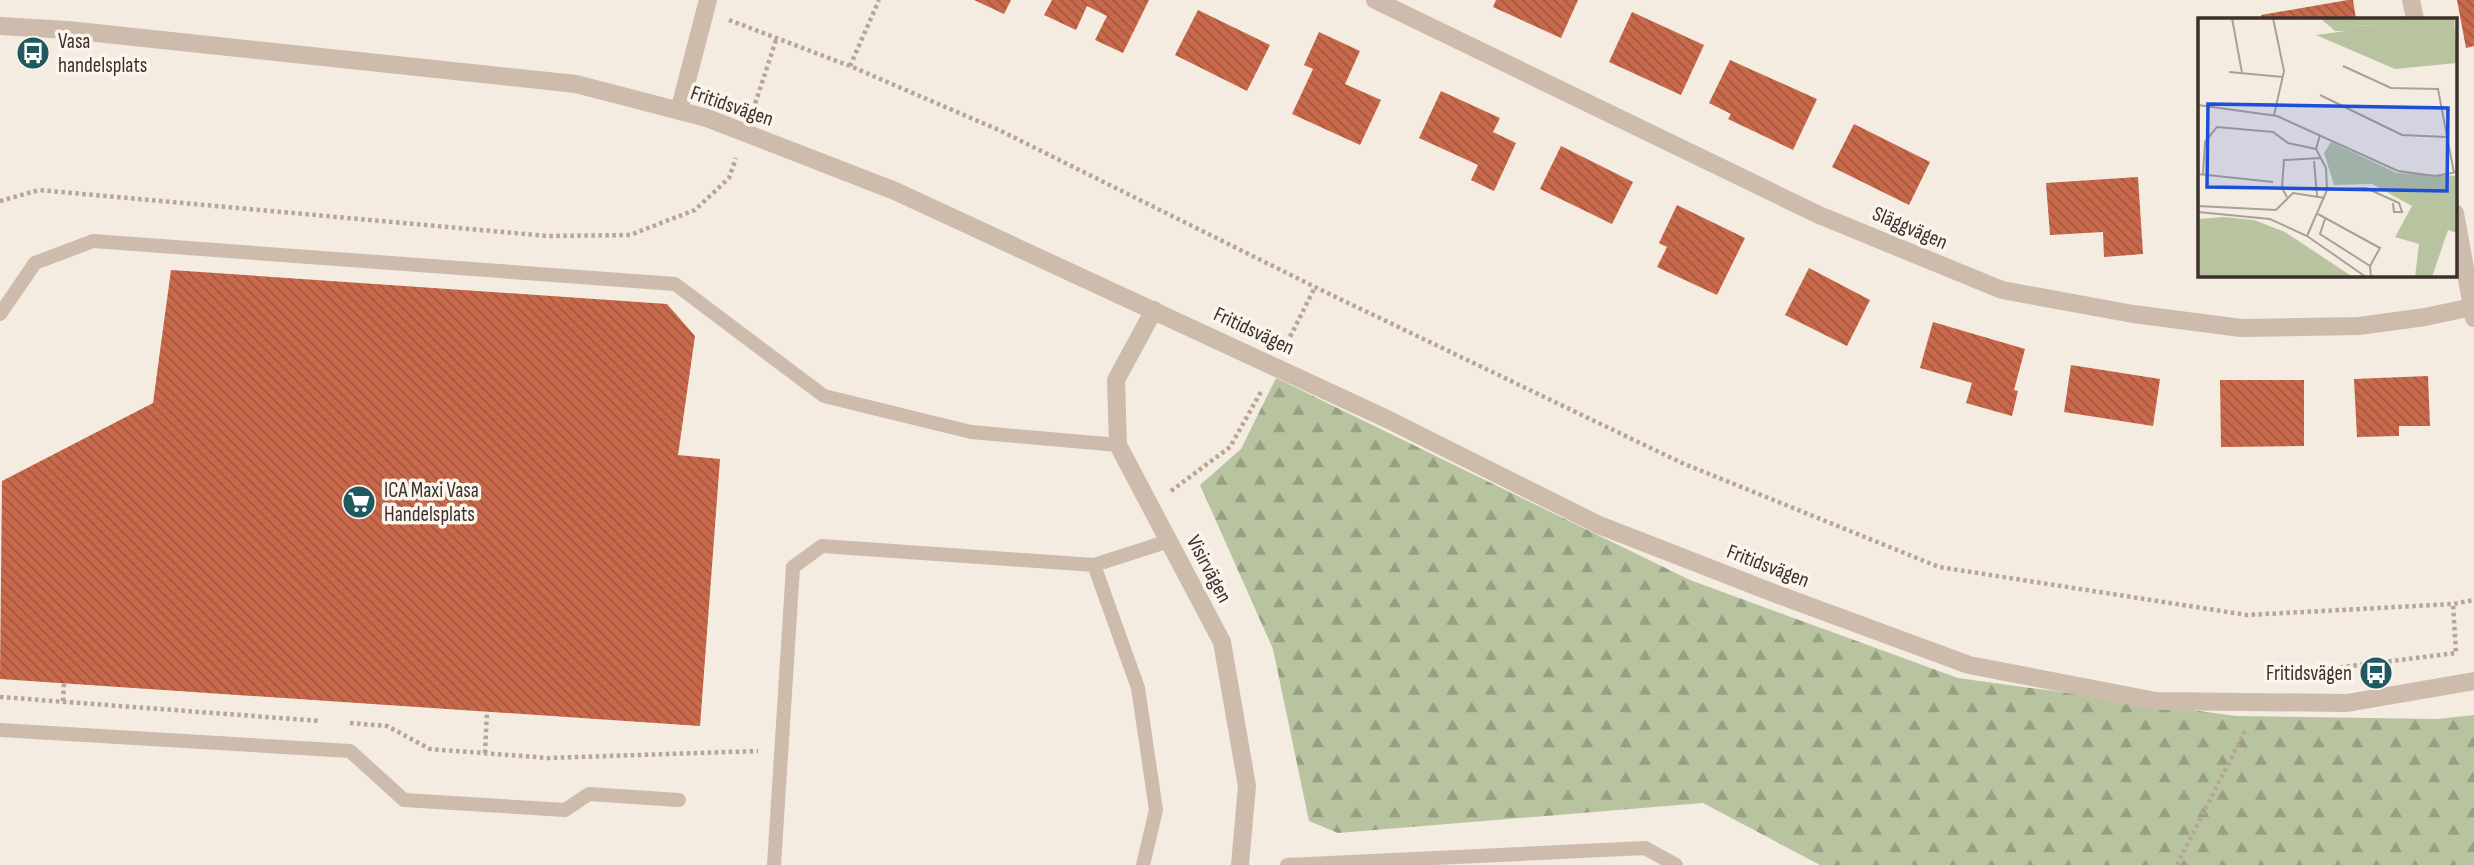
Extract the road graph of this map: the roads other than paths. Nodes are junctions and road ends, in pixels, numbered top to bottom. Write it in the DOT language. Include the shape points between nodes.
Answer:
graph roads {
  1 [pos="1375,0"];
  2 [pos="2411,0"];
  3 [pos="706,5"];
  4 [pos="2415,18"];
  5 [pos="0,26"];
  6 [pos="679,111"];
  7 [pos="2456,218"];
  8 [pos="1154,310"];
  9 [pos="2473,312"];
  10 [pos="0,314"];
  11 [pos="1118,445"];
  12 [pos="1168,541"];
  13 [pos="1094,565"];
  14 [pos="2474,681"];
  15 [pos="0,730"];
  16 [pos="679,800"];
  17 [pos="774,865"];
  18 [pos="1143,865"];
  19 [pos="1240,865"];
  20 [pos="1287,865"];
  21 [pos="1676,865"];
  1 -- 9 [label="street, Släggvägen" via="1819,215 2002,290 2241,328 2359,326"];
  2 -- 4 [label="street"];
  3 -- 6 [label="street"];
  5 -- 6 [label="street, Fritidsvägen" via="576,84"];
  6 -- 8 [label="street, Fritidsvägen" via="895,191"];
  7 -- 9 [label="street"];
  8 -- 11 [label="street, Visirvägen" via="1116,380"];
  8 -- 14 [label="street, Fritidsvägen" via="1599,525 1969,665 2156,701 2347,703"];
  10 -- 11 [label="lane" via="35,262 93,241 675,284 824,396 971,432"];
  11 -- 12 [label="street, Visirvägen"];
  12 -- 13 [label="lane"];
  12 -- 19 [label="street, Visirvägen" via="1222,642 1247,786"];
  13 -- 17 [label="lane" via="822,546 793,567"];
  13 -- 18 [label="lane" via="1138,688 1156,810"];
  15 -- 16 [label="lane" via="350,751 404,800 565,810 589,794"];
  20 -- 21 [label="lane" via="1644,848"];
}
